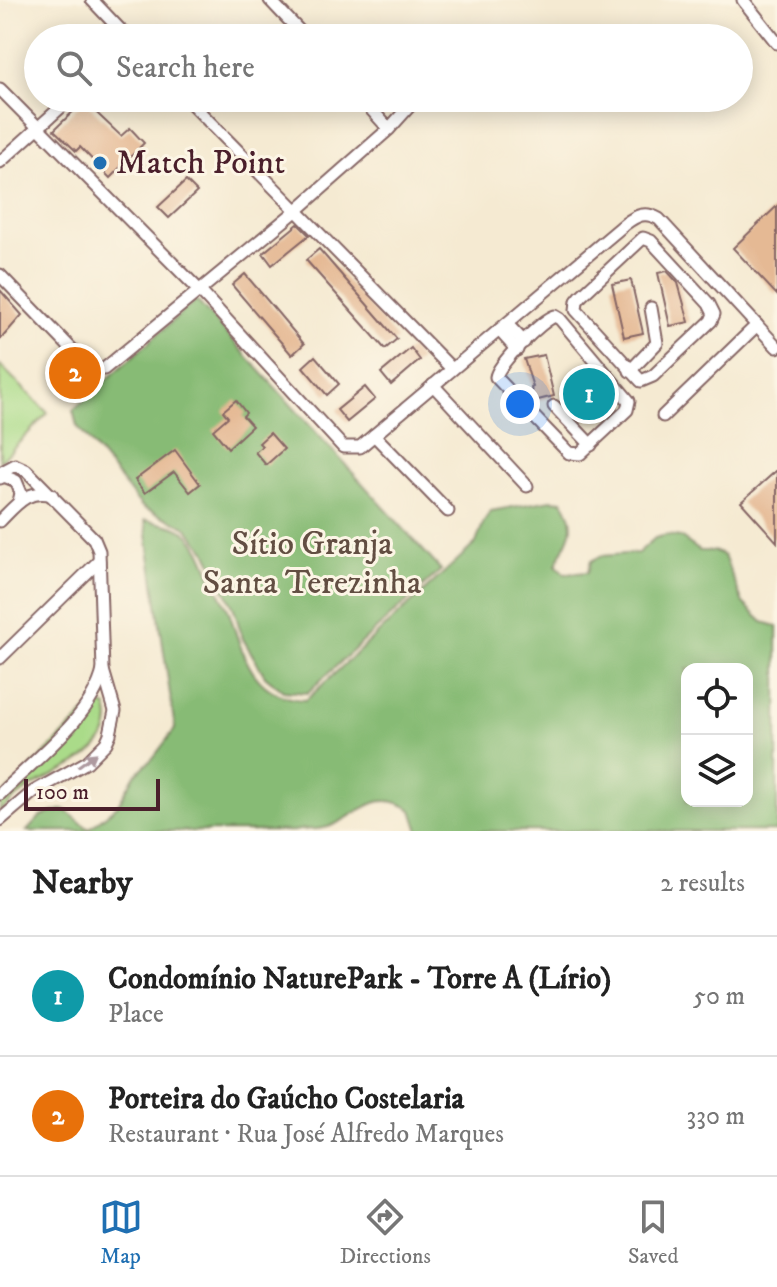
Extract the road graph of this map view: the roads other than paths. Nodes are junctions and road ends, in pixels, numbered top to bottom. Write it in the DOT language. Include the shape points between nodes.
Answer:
graph roads {
  1 [pos="92,0"];
  2 [pos="270,0"];
  3 [pos="743,0"];
  4 [pos="115,24"];
  5 [pos="293,24"];
  6 [pos="777,43"];
  7 [pos="0,89"];
  8 [pos="56,112"];
  9 [pos="200,112"];
  10 [pos="374,112"];
  11 [pos="404,112"];
  12 [pos="39,128"];
  13 [pos="389,129"];
  14 [pos="0,162"];
  15 [pos="297,210"];
  16 [pos="595,250"];
  17 [pos="610,267"];
  18 [pos="0,275"];
  19 [pos="199,290"];
  20 [pos="651,308"];
  21 [pos="757,325"];
  22 [pos="503,327"];
  23 [pos="520,346"];
  24 [pos="777,347"];
  25 [pos="452,369"];
  26 [pos="630,371"];
  27 [pos="433,385"];
  28 [pos="554,406"];
  29 [pos="663,416"];
  30 [pos="374,435"];
  31 [pos="591,445"];
  32 [pos="0,475"];
  33 [pos="527,486"];
  34 [pos="52,495"];
  35 [pos="19,502"];
  36 [pos="448,511"];
  37 [pos="0,521"];
  38 [pos="99,561"];
  39 [pos="0,658"];
  40 [pos="103,670"];
  41 [pos="88,705"];
  42 [pos="114,717"];
  43 [pos="0,794"];
  44 [pos="0,820"];
  1 -- 4 [label="street"];
  2 -- 5 [label="street"];
  3 -- 6 [label="street"];
  7 -- 12 [label="street"];
  8 -- 12 [label="street"];
  9 -- 15 [label="street"];
  10 -- 13 [label="street"];
  11 -- 13 [label="street"];
  12 -- 14 [label="street"];
  12 -- 19 [label="street"];
  13 -- 15 [label="street"];
  15 -- 19 [label="street"];
  15 -- 25 [label="street"];
  16 -- 17 [label="street"];
  16 -- 21 [label="street" via="634,218 650,214"];
  16 -- 22 [label="street"];
  17 -- 26 [label="street" via="577,301 576,310"];
  17 -- 26 [label="street" via="647,238 714,314 653,376 641,381"];
  18 -- 19 [label="street" via="86,364 99,370"];
  19 -- 30 [label="street" via="343,447 360,447"];
  20 -- 26 [label="street" via="657,343"];
  21 -- 24 [label="street"];
  21 -- 29 [label="street"];
  22 -- 23 [label="street"];
  22 -- 25 [label="street"];
  23 -- 31 [label="street" via="496,372 499,380 569,453 580,454"];
  23 -- 31 [label="street" via="555,316 626,396 627,410"];
  25 -- 27 [label="street"];
  27 -- 30 [label="street"];
  27 -- 33 [label="street"];
  28 -- 31 [label="street"];
  30 -- 36 [label="street"];
  32 -- 34 [label="street" via="8,467 21,466"];
  32 -- 35 [label="street" via="16,481"];
  34 -- 35 [label="street" via="33,493"];
  34 -- 38 [label="street" via="94,539"];
  35 -- 37 [label="street"];
  38 -- 39 [label="street"];
  38 -- 40 [label="street"];
  40 -- 41 [label="street"];
  40 -- 42 [label="street"];
  41 -- 42 [label="street" via="106,701"];
  41 -- 43 [label="street"];
  44 -- 42 [label="street, one-way" via="33,792 94,757 106,743"];
}
